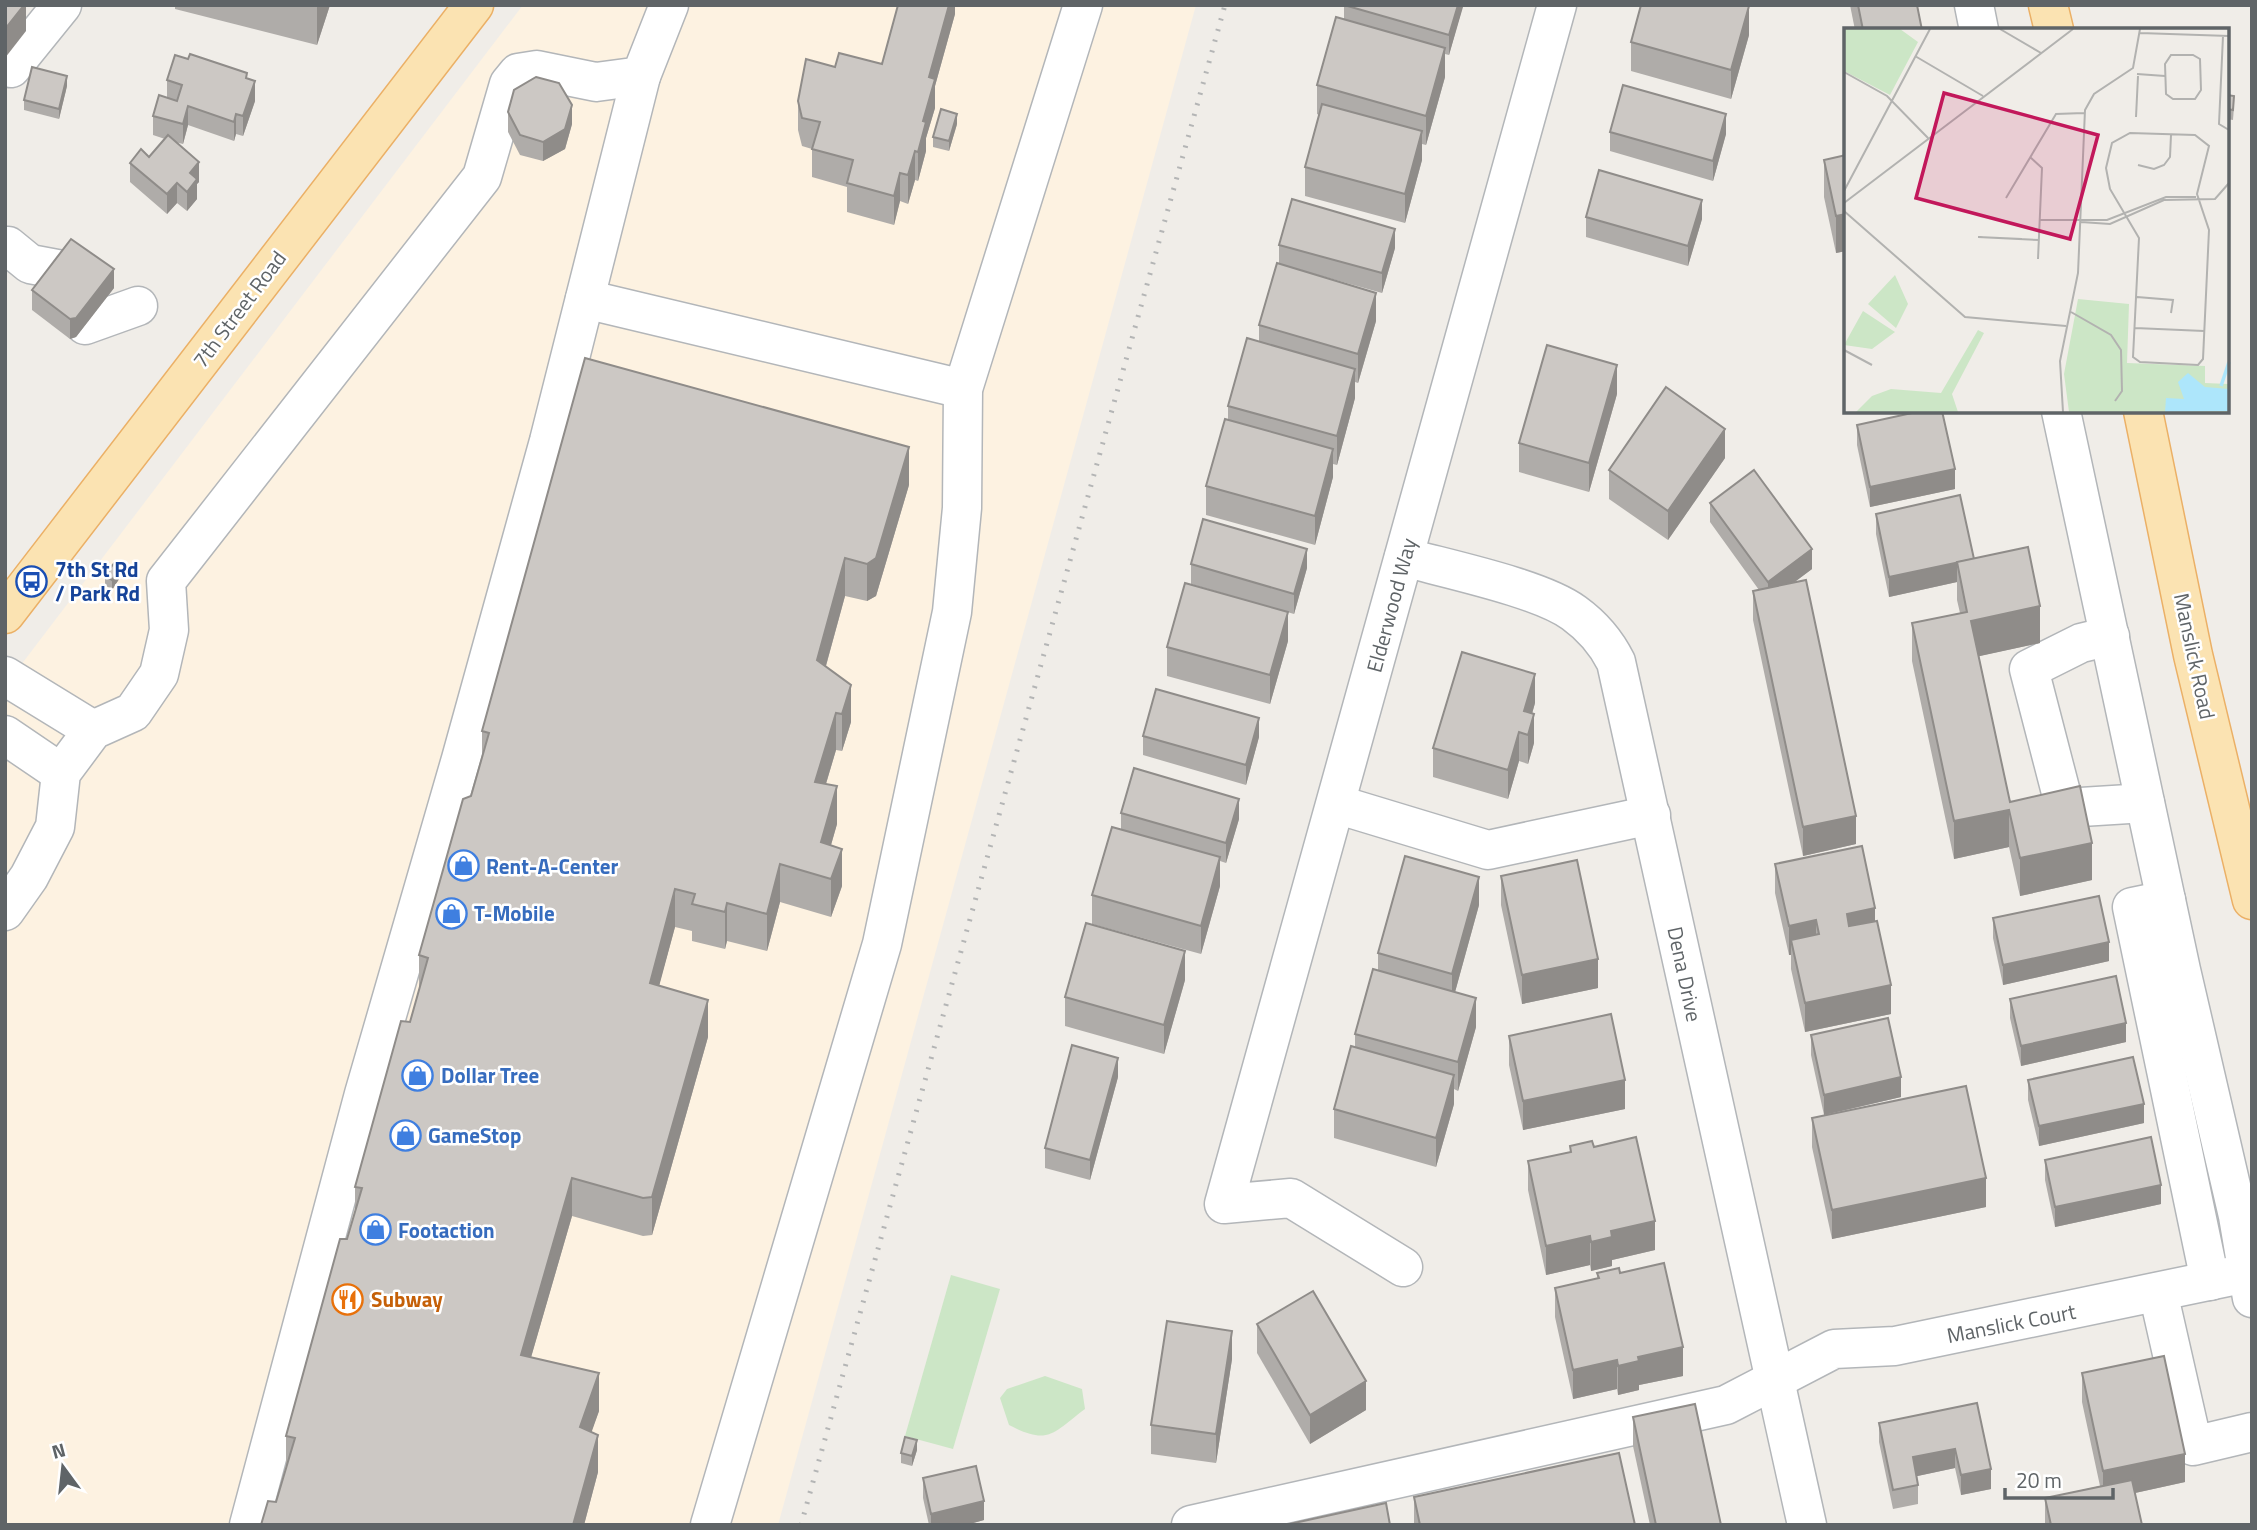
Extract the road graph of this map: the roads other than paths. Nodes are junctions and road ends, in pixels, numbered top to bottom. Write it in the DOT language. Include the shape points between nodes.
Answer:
graph roads {
  1 [pos="62,5"];
  2 [pos="474,5"];
  3 [pos="669,5"];
  4 [pos="1083,5"];
  5 [pos="1557,5"];
  6 [pos="1974,5"];
  7 [pos="2048,5"];
  8 [pos="1979,28"];
  9 [pos="2054,28"];
  10 [pos="11,68"];
  11 [pos="641,76"];
  12 [pos="585,299"];
  13 [pos="963,389"];
  14 [pos="2062,413"];
  15 [pos="2143,413"];
  16 [pos="1404,557"];
  17 [pos="5,614"];
  18 [pos="2110,636"];
  19 [pos="5,676"];
  20 [pos="93,730"];
  21 [pos="5,735"];
  22 [pos="61,774"];
  23 [pos="2145,803"];
  24 [pos="1336,804"];
  25 [pos="1651,815"];
  26 [pos="2252,900"];
  27 [pos="5,911"];
  28 [pos="1403,1267"];
  29 [pos="2240,1281"];
  30 [pos="2158,1292"];
  31 [pos="1776,1381"];
  32 [pos="2252,1432"];
  33 [pos="249,1525"];
  34 [pos="710,1525"];
  35 [pos="1191,1525"];
  36 [pos="1807,1525"];
  1 -- 10 [label="street"];
  2 -- 17 [label="main road, 7th Street Road"];
  3 -- 11 [label="street"];
  4 -- 13 [label="street"];
  5 -- 16 [label="street, Elderwood Way"];
  6 -- 8 [label="street"];
  7 -- 9 [label="main road"];
  11 -- 12 [label="street"];
  11 -- 20 [label="street" via="596,82 537,71 518,73 509,84 482,177 166,581 169,630 159,674 132,712"];
  12 -- 13 [label="street"];
  12 -- 33 [label="street" via="475,713 363,1094"];
  13 -- 34 [label="street" via="953,612 882,944"];
  14 -- 18 [label="street"];
  15 -- 26 [label="main road, Manslick Road" via="2193,655"];
  16 -- 24 [label="street, Elderwood Way"];
  16 -- 25 [label="street, Dena Drive" via="1541,597 1572,611 1594,629 1616,662"];
  18 -- 23 [label="street"];
  18 -- 23 [label="street" via="2081,643 2029,669 2065,808"];
  19 -- 20 [label="street"];
  20 -- 22 [label="street"];
  21 -- 22 [label="street"];
  22 -- 27 [label="street" via="55,827"];
  23 -- 29 [label="street" via="2238,1216"];
  24 -- 25 [label="street" via="1488,850"];
  24 -- 28 [label="street, Elderwood Way" via="1224,1204 1291,1198"];
  25 -- 31 [label="street, Dena Drive"];
  29 -- 30 [label="street, Manslick Court"];
  30 -- 31 [label="street, Manslick Court" via="1895,1346 1834,1349"];
  30 -- 32 [label="street" via="2193,1446"];
  31 -- 35 [label="street, Manslick Court" via="1726,1405"];
  31 -- 36 [label="street, Dena Drive"];
}
